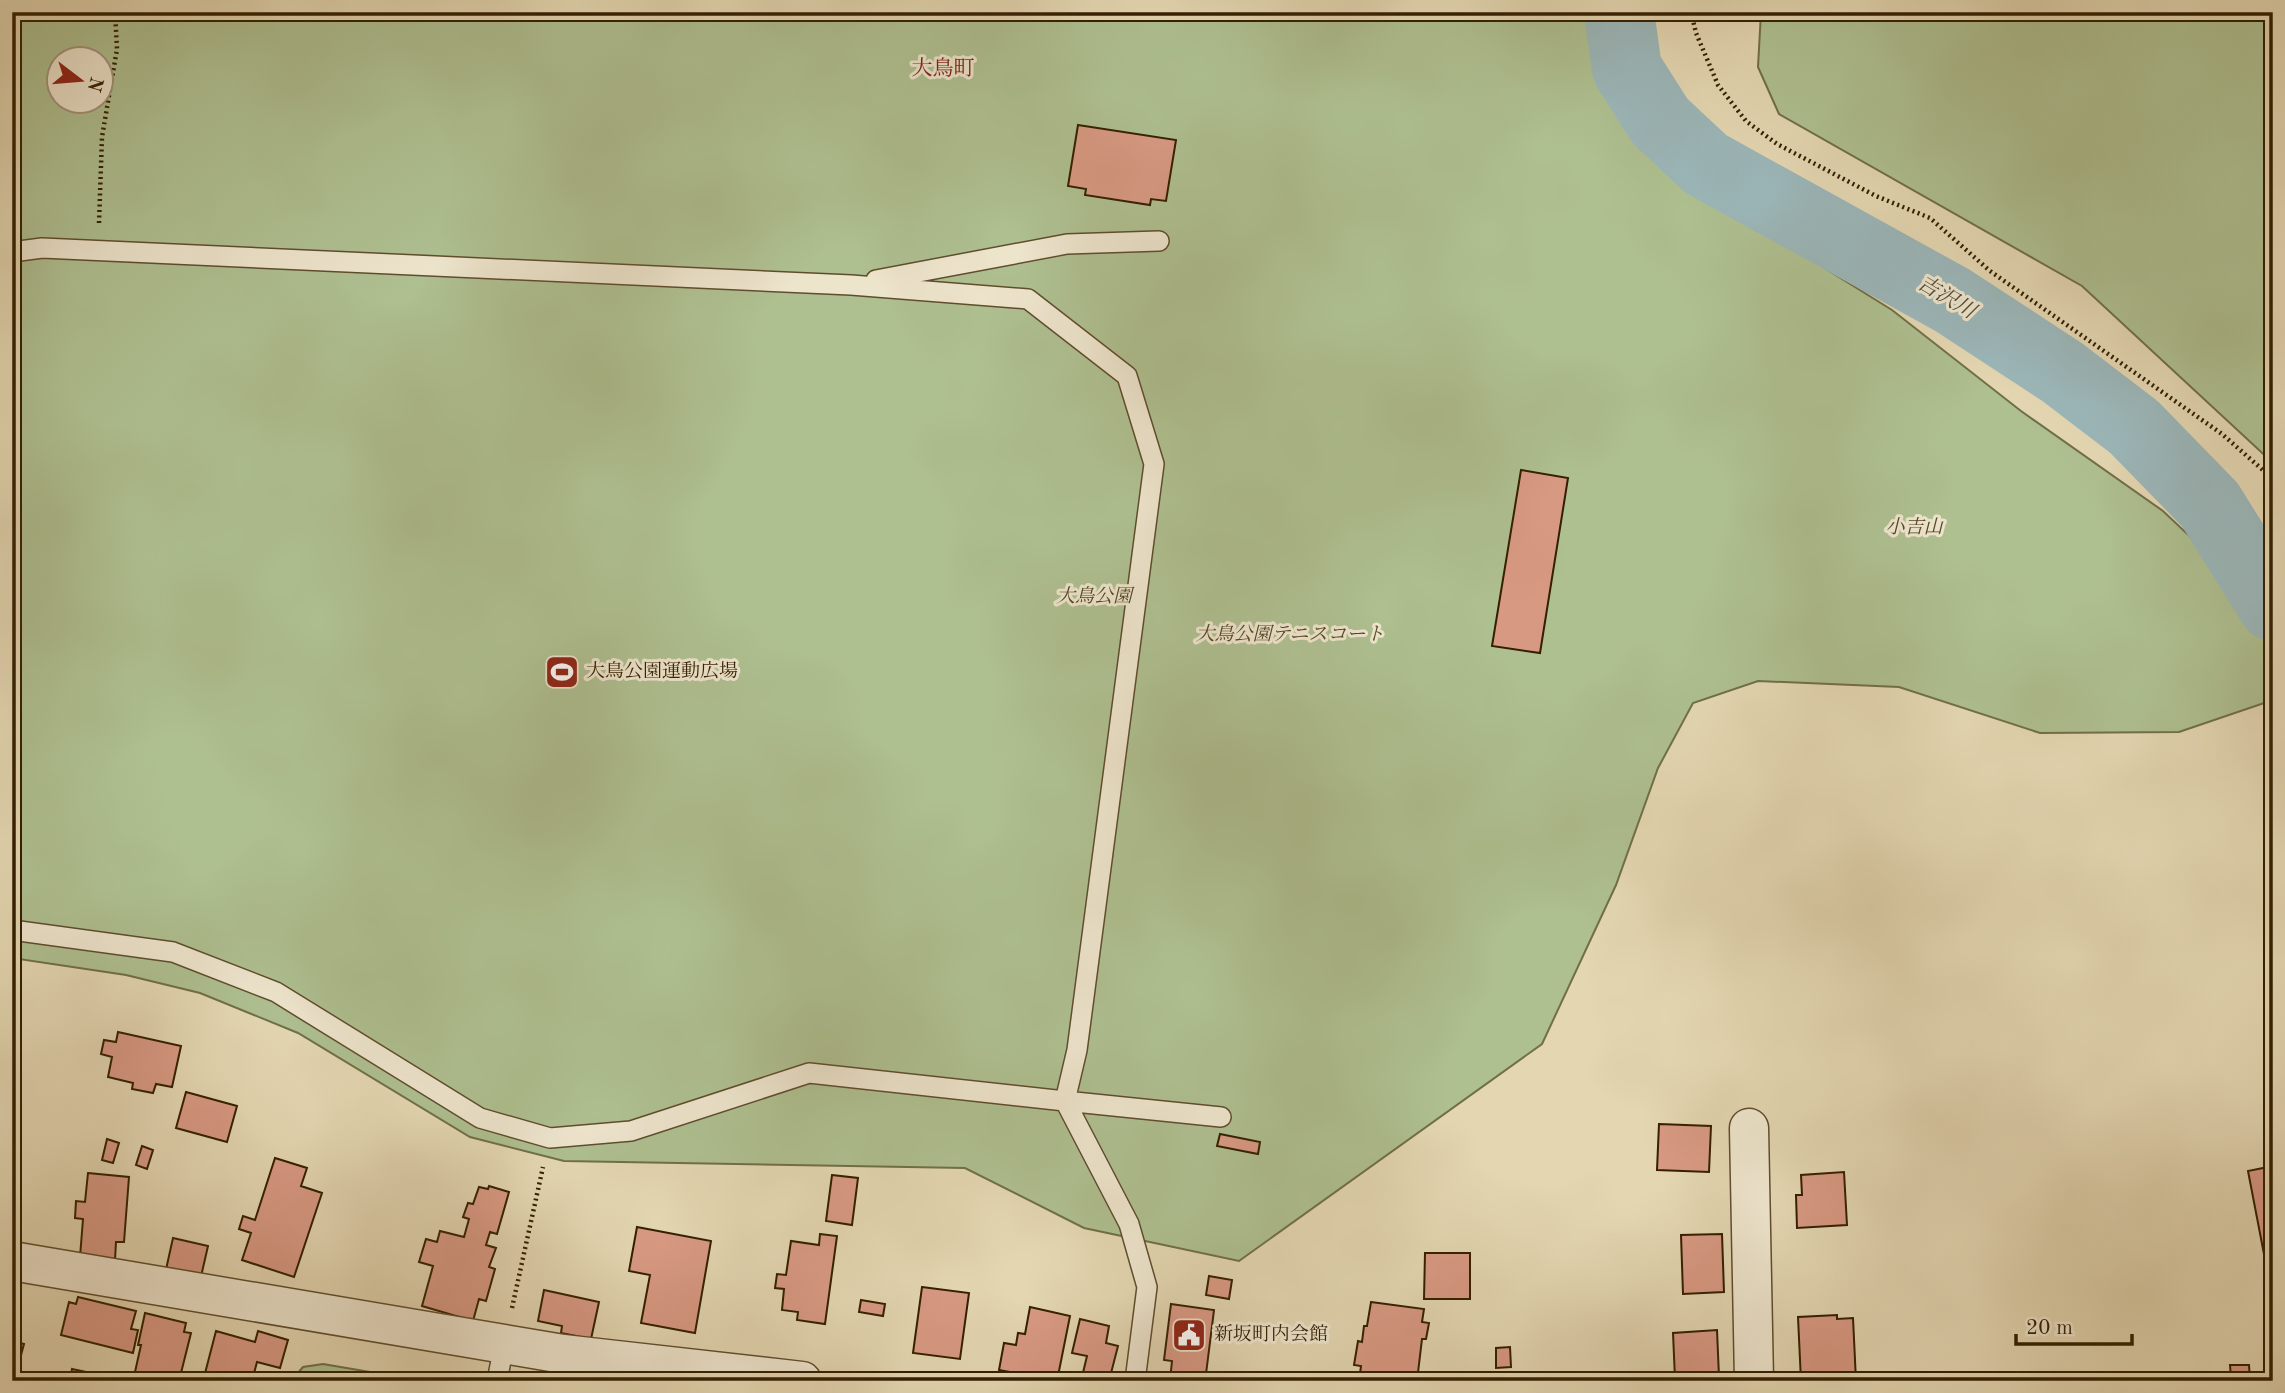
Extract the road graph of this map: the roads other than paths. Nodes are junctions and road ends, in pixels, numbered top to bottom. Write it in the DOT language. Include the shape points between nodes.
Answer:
graph roads {
  1 [pos="1159,241"];
  2 [pos="12,252"];
  3 [pos="851,285"];
  4 [pos="12,930"];
  5 [pos="1065,1101"];
  6 [pos="1221,1116"];
  7 [pos="1749,1128"];
  8 [pos="12,1261"];
  9 [pos="500,1363"];
  10 [pos="561,1367"];
  11 [pos="802,1381"];
  12 [pos="1135,1381"];
  13 [pos="1754,1381"];
  1 -- 3 [label="lane" via="1067,244"];
  2 -- 3 [label="lane" via="42,248"];
  3 -- 5 [label="lane" via="1028,299 1127,376 1154,464 1077,1050"];
  4 -- 5 [label="lane" via="173,952 276,992 480,1118 550,1138 631,1131 809,1073"];
  5 -- 6 [label="lane"];
  5 -- 12 [label="lane" via="1129,1224 1147,1287"];
  7 -- 13 [label="street"];
  8 -- 9 [label="street"];
  9 -- 10 [label="street"];
  10 -- 11 [label="street"];
}
